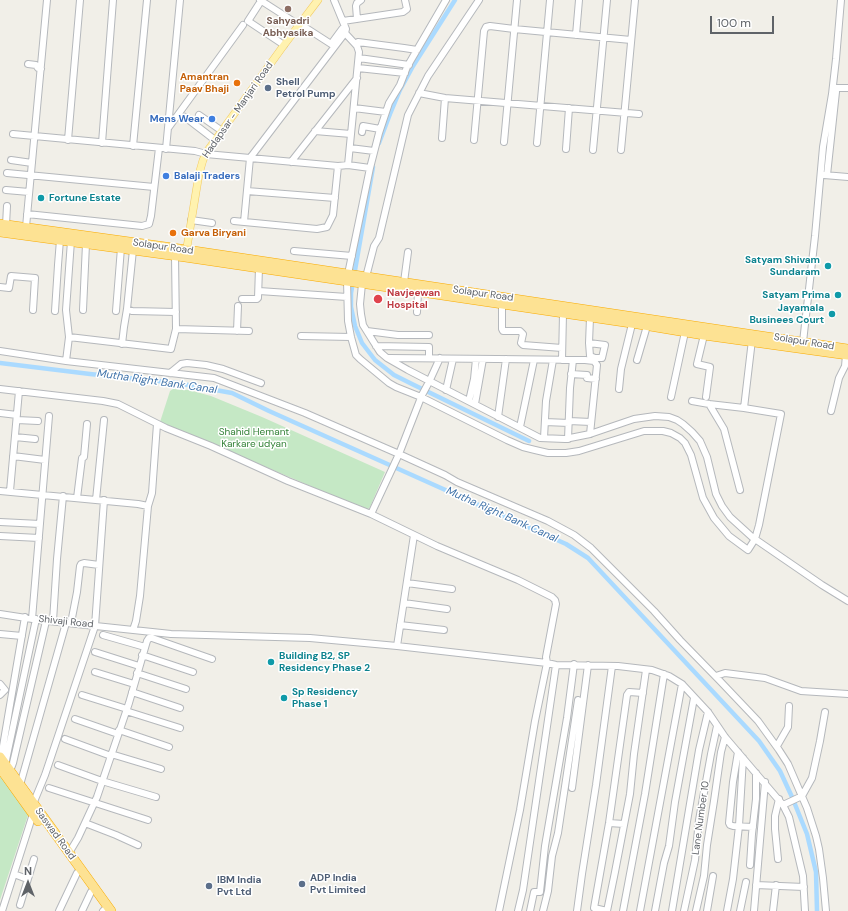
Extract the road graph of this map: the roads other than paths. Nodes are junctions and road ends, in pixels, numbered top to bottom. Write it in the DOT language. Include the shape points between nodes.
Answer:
graph roads {
  1 [pos="47,0"];
  2 [pos="80,0"];
  3 [pos="113,0"];
  4 [pos="147,0"];
  5 [pos="180,0"];
  6 [pos="318,0"];
  7 [pos="334,0"];
  8 [pos="361,0"];
  9 [pos="405,0"];
  10 [pos="446,0"];
  11 [pos="478,0"];
  12 [pos="517,0"];
  13 [pos="550,0"];
  14 [pos="579,0"];
  15 [pos="607,0"];
  16 [pos="635,0"];
  17 [pos="841,0"];
  18 [pos="260,2"];
  19 [pos="357,19"];
  20 [pos="343,21"];
  21 [pos="243,25"];
  22 [pos="299,25"];
  23 [pos="514,29"];
  24 [pos="343,31"];
  25 [pos="547,32"];
  26 [pos="576,35"];
  27 [pos="603,38"];
  28 [pos="631,40"];
  29 [pos="358,42"];
  30 [pos="284,45"];
  31 [pos="417,50"];
  32 [pos="359,58"];
  33 [pos="28,64"];
  34 [pos="408,64"];
  35 [pos="358,68"];
  36 [pos="41,69"];
  37 [pos="405,73"];
  38 [pos="357,78"];
  39 [pos="836,88"];
  40 [pos="848,88"];
  41 [pos="419,93"];
  42 [pos="832,94"];
  43 [pos="445,98"];
  44 [pos="478,100"];
  45 [pos="508,103"];
  46 [pos="540,105"];
  47 [pos="354,108"];
  48 [pos="569,108"];
  49 [pos="597,110"];
  50 [pos="386,112"];
  51 [pos="624,112"];
  52 [pos="639,114"];
  53 [pos="199,115"];
  54 [pos="185,117"];
  55 [pos="168,128"];
  56 [pos="380,129"];
  57 [pos="315,130"];
  58 [pos="222,131"];
  59 [pos="362,132"];
  60 [pos="13,134"];
  61 [pos="351,134"];
  62 [pos="34,137"];
  63 [pos="442,138"];
  64 [pos="68,140"];
  65 [pos="215,140"];
  66 [pos="474,140"];
  67 [pos="504,142"];
  68 [pos="102,143"];
  69 [pos="537,143"];
  70 [pos="133,146"];
  71 [pos="158,148"];
  72 [pos="350,148"];
  73 [pos="166,149"];
  74 [pos="566,149"];
  75 [pos="593,150"];
  76 [pos="621,150"];
  77 [pos="374,151"];
  78 [pos="206,154"];
  79 [pos="250,158"];
  80 [pos="11,160"];
  81 [pos="291,162"];
  82 [pos="32,163"];
  83 [pos="348,165"];
  84 [pos="338,166"];
  85 [pos="370,168"];
  86 [pos="7,173"];
  87 [pos="824,175"];
  88 [pos="31,176"];
  89 [pos="848,177"];
  90 [pos="154,187"];
  91 [pos="6,190"];
  92 [pos="247,191"];
  93 [pos="29,192"];
  94 [pos="335,198"];
  95 [pos="7,206"];
  96 [pos="27,214"];
  97 [pos="191,220"];
  98 [pos="234,221"];
  99 [pos="244,222"];
  100 [pos="212,223"];
  101 [pos="2,227"];
  102 [pos="26,228"];
  103 [pos="60,240"];
  104 [pos="71,241"];
  105 [pos="86,244"];
  106 [pos="121,248"];
  107 [pos="133,250"];
  108 [pos="294,251"];
  109 [pos="408,252"];
  110 [pos="186,254"];
  111 [pos="175,256"];
  112 [pos="352,256"];
  113 [pos="259,268"];
  114 [pos="348,278"];
  115 [pos="363,280"];
  116 [pos="404,282"];
  117 [pos="0,287"];
  118 [pos="259,291"];
  119 [pos="418,292"];
  120 [pos="347,297"];
  121 [pos="242,299"];
  122 [pos="502,305"];
  123 [pos="238,306"];
  124 [pos="127,309"];
  125 [pos="33,310"];
  126 [pos="83,310"];
  127 [pos="55,311"];
  128 [pos="116,311"];
  129 [pos="176,312"];
  130 [pos="416,312"];
  131 [pos="563,314"];
  132 [pos="590,318"];
  133 [pos="632,324"];
  134 [pos="646,326"];
  135 [pos="176,329"];
  136 [pos="237,331"];
  137 [pos="249,331"];
  138 [pos="367,332"];
  139 [pos="685,332"];
  140 [pos="429,335"];
  141 [pos="704,335"];
  142 [pos="301,336"];
  143 [pos="69,337"];
  144 [pos="351,337"];
  145 [pos="753,338"];
  146 [pos="803,342"];
  147 [pos="589,343"];
  148 [pos="122,344"];
  149 [pos="376,346"];
  150 [pos="562,348"];
  151 [pos="0,351"];
  152 [pos="847,353"];
  153 [pos="387,358"];
  154 [pos="429,358"];
  155 [pos="440,358"];
  156 [pos="453,359"];
  157 [pos="476,359"];
  158 [pos="483,359"];
  159 [pos="506,359"];
  160 [pos="534,360"];
  161 [pos="553,360"];
  162 [pos="562,360"];
  163 [pos="573,360"];
  164 [pos="637,360"];
  165 [pos="66,361"];
  166 [pos="170,373"];
  167 [pos="572,374"];
  168 [pos="596,379"];
  169 [pos="261,383"];
  170 [pos="428,384"];
  171 [pos="0,389"];
  172 [pos="619,389"];
  173 [pos="446,390"];
  174 [pos="19,391"];
  175 [pos="421,396"];
  176 [pos="671,397"];
  177 [pos="706,397"];
  178 [pos="469,401"];
  179 [pos="692,402"];
  180 [pos="475,404"];
  181 [pos="709,404"];
  182 [pos="744,408"];
  183 [pos="831,411"];
  184 [pos="0,413"];
  185 [pos="49,416"];
  186 [pos="498,417"];
  187 [pos="17,418"];
  188 [pos="104,420"];
  189 [pos="38,421"];
  190 [pos="545,422"];
  191 [pos="569,422"];
  192 [pos="591,422"];
  193 [pos="87,424"];
  194 [pos="157,424"];
  195 [pos="520,427"];
  196 [pos="590,434"];
  197 [pos="15,437"];
  198 [pos="544,438"];
  199 [pos="35,439"];
  200 [pos="568,439"];
  201 [pos="13,456"];
  202 [pos="399,456"];
  203 [pos="45,460"];
  204 [pos="0,490"];
  205 [pos="740,490"];
  206 [pos="10,491"];
  207 [pos="43,495"];
  208 [pos="63,496"];
  209 [pos="77,498"];
  210 [pos="96,500"];
  211 [pos="104,500"];
  212 [pos="148,506"];
  213 [pos="371,514"];
  214 [pos="0,522"];
  215 [pos="40,524"];
  216 [pos="414,535"];
  217 [pos="0,536"];
  218 [pos="39,538"];
  219 [pos="755,539"];
  220 [pos="99,565"];
  221 [pos="407,583"];
  222 [pos="452,589"];
  223 [pos="848,601"];
  224 [pos="404,603"];
  225 [pos="447,609"];
  226 [pos="0,614"];
  227 [pos="25,617"];
  228 [pos="34,619"];
  229 [pos="46,620"];
  230 [pos="53,621"];
  231 [pos="68,623"];
  232 [pos="400,625"];
  233 [pos="95,626"];
  234 [pos="133,630"];
  235 [pos="444,630"];
  236 [pos="0,634"];
  237 [pos="103,635"];
  238 [pos="22,636"];
  239 [pos="397,646"];
  240 [pos="145,647"];
  241 [pos="96,652"];
  242 [pos="142,655"];
  243 [pos="212,659"];
  244 [pos="547,663"];
  245 [pos="574,664"];
  246 [pos="556,665"];
  247 [pos="588,665"];
  248 [pos="139,666"];
  249 [pos="612,666"];
  250 [pos="646,670"];
  251 [pos="95,672"];
  252 [pos="193,672"];
  253 [pos="137,673"];
  254 [pos="664,674"];
  255 [pos="716,676"];
  256 [pos="0,684"];
  257 [pos="134,684"];
  258 [pos="682,684"];
  259 [pos="186,689"];
  260 [pos="132,692"];
  261 [pos="643,693"];
  262 [pos="848,694"];
  263 [pos="0,695"];
  264 [pos="82,695"];
  265 [pos="694,698"];
  266 [pos="578,700"];
  267 [pos="789,706"];
  268 [pos="180,708"];
  269 [pos="126,710"];
  270 [pos="708,712"];
  271 [pos="825,712"];
  272 [pos="75,718"];
  273 [pos="717,726"];
  274 [pos="180,728"];
  275 [pos="119,732"];
  276 [pos="725,737"];
  277 [pos="65,739"];
  278 [pos="777,746"];
  279 [pos="169,747"];
  280 [pos="738,752"];
  281 [pos="111,755"];
  282 [pos="743,758"];
  283 [pos="3,764"];
  284 [pos="58,765"];
  285 [pos="161,769"];
  286 [pos="756,773"];
  287 [pos="102,781"];
  288 [pos="765,782"];
  289 [pos="20,785"];
  290 [pos="49,788"];
  291 [pos="572,788"];
  292 [pos="156,797"];
  293 [pos="800,797"];
  294 [pos="779,799"];
  295 [pos="95,802"];
  296 [pos="521,803"];
  297 [pos="702,803"];
  298 [pos="33,804"];
  299 [pos="786,804"];
  300 [pos="535,805"];
  301 [pos="713,805"];
  302 [pos="33,814"];
  303 [pos="148,820"];
  304 [pos="609,822"];
  305 [pos="85,823"];
  306 [pos="624,824"];
  307 [pos="738,826"];
  308 [pos="686,827"];
  309 [pos="753,827"];
  310 [pos="698,829"];
  311 [pos="138,845"];
  312 [pos="69,852"];
  313 [pos="34,859"];
  314 [pos="778,859"];
  315 [pos="750,865"];
  316 [pos="77,873"];
  317 [pos="14,874"];
  318 [pos="713,876"];
  319 [pos="27,880"];
  320 [pos="746,882"];
  321 [pos="756,885"];
  322 [pos="776,885"];
  323 [pos="804,887"];
  324 [pos="91,892"];
  325 [pos="20,904"];
  326 [pos="2,911"];
  327 [pos="59,911"];
  328 [pos="82,911"];
  329 [pos="106,911"];
  330 [pos="499,911"];
  331 [pos="518,911"];
  332 [pos="530,911"];
  333 [pos="543,911"];
  334 [pos="577,911"];
  335 [pos="606,911"];
  336 [pos="623,911"];
  337 [pos="640,911"];
  338 [pos="655,911"];
  339 [pos="672,911"];
  340 [pos="684,911"];
  341 [pos="696,911"];
  342 [pos="707,911"];
  343 [pos="727,911"];
  344 [pos="740,911"];
  345 [pos="754,911"];
  346 [pos="773,911"];
  347 [pos="805,911"];
  348 [pos="826,911"];
  1 -- 36 [label="street"];
  2 -- 64 [label="street"];
  3 -- 68 [label="street"];
  4 -- 70 [label="street"];
  5 -- 55 [label="street"];
  6 -- 22 [label="main road, Hadapsar - Manjari Road"];
  7 -- 20 [label="street"];
  8 -- 19 [label="street" via="356,6"];
  9 -- 19 [label="street" via="407,9 403,12"];
  10 -- 31 [label="street"];
  11 -- 41 [label="street"];
  12 -- 23 [label="street"];
  13 -- 25 [label="street"];
  14 -- 26 [label="street"];
  15 -- 27 [label="street"];
  16 -- 28 [label="street"];
  17 -- 42 [label="street"];
  18 -- 22 [label="street"];
  18 -- 30 [label="street" via="248,21"];
  19 -- 20 [label="street"];
  20 -- 24 [label="street" via="346,29"];
  21 -- 55 [label="street"];
  22 -- 24 [label="street" via="331,44"];
  22 -- 30 [label="main road, Hadapsar - Manjari Road"];
  23 -- 25 [label="street"];
  23 -- 44 [label="street" via="490,26 484,31"];
  23 -- 45 [label="street"];
  24 -- 32 [label="street" via="358,48"];
  24 -- 79 [label="street"];
  25 -- 26 [label="street"];
  25 -- 46 [label="street"];
  26 -- 27 [label="street"];
  27 -- 28 [label="street"];
  27 -- 49 [label="street"];
  28 -- 51 [label="street"];
  29 -- 31 [label="street"];
  30 -- 58 [label="main road, Hadapsar - Manjari Road"];
  31 -- 34 [label="street"];
  32 -- 34 [label="street"];
  32 -- 35 [label="street"];
  33 -- 36 [label="street"];
  34 -- 37 [label="street"];
  35 -- 37 [label="street"];
  35 -- 38 [label="street"];
  36 -- 62 [label="street"];
  37 -- 50 [label="street"];
  38 -- 47 [label="street"];
  38 -- 57 [label="street"];
  39 -- 40 [label="street"];
  39 -- 42 [label="street"];
  39 -- 87 [label="street"];
  41 -- 43 [label="street"];
  41 -- 115 [label="street" via="408,115 379,238"];
  42 -- 87 [label="street" via="823,147"];
  43 -- 44 [label="street"];
  43 -- 63 [label="street"];
  44 -- 45 [label="street"];
  44 -- 66 [label="street"];
  45 -- 46 [label="street"];
  45 -- 67 [label="street"];
  46 -- 48 [label="street"];
  46 -- 69 [label="street"];
  47 -- 50 [label="street"];
  47 -- 61 [label="street"];
  48 -- 49 [label="street"];
  48 -- 74 [label="street"];
  49 -- 51 [label="street"];
  49 -- 75 [label="street"];
  50 -- 56 [label="street"];
  51 -- 52 [label="street"];
  51 -- 76 [label="street"];
  53 -- 58 [label="street"];
  54 -- 65 [label="street"];
  55 -- 73 [label="street"];
  56 -- 59 [label="street" via="363,126"];
  56 -- 77 [label="street"];
  57 -- 61 [label="street"];
  57 -- 81 [label="street"];
  58 -- 65 [label="main road, Hadapsar - Manjari Road"];
  60 -- 62 [label="street"];
  61 -- 72 [label="street"];
  62 -- 64 [label="street"];
  62 -- 82 [label="street"];
  64 -- 68 [label="street"];
  65 -- 78 [label="main road, Hadapsar - Manjari Road"];
  68 -- 70 [label="street"];
  70 -- 71 [label="street"];
  71 -- 73 [label="street"];
  71 -- 90 [label="street"];
  72 -- 77 [label="street"];
  72 -- 83 [label="street"];
  73 -- 78 [label="street"];
  77 -- 85 [label="street"];
  78 -- 79 [label="street"];
  78 -- 97 [label="main road, Hadapsar - Manjari Road" via="199,174"];
  79 -- 81 [label="street"];
  79 -- 92 [label="street"];
  80 -- 82 [label="street"];
  81 -- 84 [label="street"];
  82 -- 88 [label="street"];
  83 -- 84 [label="street"];
  83 -- 85 [label="street"];
  84 -- 94 [label="street"];
  85 -- 112 [label="street"];
  86 -- 88 [label="street"];
  87 -- 89 [label="street"];
  87 -- 146 [label="street"];
  88 -- 90 [label="street"];
  88 -- 93 [label="street"];
  90 -- 96 [label="street" via="149,224 142,226"];
  91 -- 93 [label="street"];
  92 -- 94 [label="street"];
  92 -- 99 [label="street"];
  93 -- 96 [label="street"];
  94 -- 99 [label="street" via="333,215 327,227 317,230"];
  95 -- 101 [label="street"];
  96 -- 102 [label="street"];
  97 -- 100 [label="street"];
  97 -- 110 [label="main road, Hadapsar - Manjari Road"];
  98 -- 99 [label="street"];
  101 -- 102 [label="highway, Solapur Road"];
  101 -- 103 [label="highway, Solapur Road"];
  102 -- 110 [label="highway, Solapur Road"];
  103 -- 104 [label="highway, Solapur Road"];
  103 -- 127 [label="street"];
  104 -- 105 [label="highway, Solapur Road"];
  104 -- 143 [label="street" via="66,310"];
  105 -- 106 [label="highway, Solapur Road"];
  105 -- 126 [label="street"];
  106 -- 107 [label="highway, Solapur Road"];
  106 -- 128 [label="street"];
  107 -- 111 [label="highway, Solapur Road"];
  107 -- 124 [label="street"];
  108 -- 112 [label="street"];
  109 -- 116 [label="street"];
  110 -- 111 [label="highway, Solapur Road"];
  110 -- 113 [label="highway, Solapur Road"];
  110 -- 114 [label="highway, Solapur Road"];
  111 -- 129 [label="street"];
  112 -- 114 [label="street"];
  113 -- 114 [label="highway, Solapur Road"];
  113 -- 118 [label="street"];
  114 -- 115 [label="highway, Solapur Road"];
  114 -- 120 [label="street"];
  115 -- 116 [label="highway, Solapur Road"];
  115 -- 119 [label="highway, Solapur Road"];
  115 -- 138 [label="street" via="360,314"];
  116 -- 145 [label="highway, Solapur Road"];
  117 -- 125 [label="street" via="9,288 11,276 36,278"];
  118 -- 120 [label="street"];
  118 -- 121 [label="street" via="258,299"];
  119 -- 122 [label="highway, Solapur Road"];
  119 -- 130 [label="street"];
  120 -- 144 [label="street"];
  122 -- 131 [label="highway, Solapur Road"];
  122 -- 150 [label="street" via="503,331 520,331 523,334 523,345"];
  123 -- 136 [label="street"];
  124 -- 129 [label="street"];
  124 -- 148 [label="street"];
  129 -- 135 [label="street"];
  131 -- 132 [label="highway, Solapur Road"];
  131 -- 150 [label="street"];
  132 -- 133 [label="highway, Solapur Road"];
  132 -- 147 [label="street"];
  133 -- 134 [label="highway, Solapur Road"];
  133 -- 172 [label="street"];
  134 -- 139 [label="highway, Solapur Road"];
  134 -- 164 [label="street"];
  135 -- 136 [label="street"];
  135 -- 148 [label="street" via="171,349"];
  136 -- 137 [label="street"];
  138 -- 140 [label="street"];
  138 -- 149 [label="street"];
  139 -- 141 [label="highway, Solapur Road"];
  139 -- 176 [label="street"];
  141 -- 145 [label="highway, Solapur Road"];
  141 -- 177 [label="street" via="697,364 710,367"];
  142 -- 144 [label="street"];
  143 -- 148 [label="street"];
  143 -- 165 [label="street"];
  144 -- 175 [label="street" via="356,355 389,383"];
  145 -- 146 [label="highway, Solapur Road"];
  145 -- 152 [label="highway, Solapur Road"];
  145 -- 182 [label="street"];
  146 -- 152 [label="highway, Solapur Road"];
  149 -- 153 [label="street"];
  149 -- 154 [label="street" via="429,347"];
  150 -- 162 [label="street"];
  151 -- 165 [label="street"];
  152 -- 183 [label="street"];
  153 -- 154 [label="street"];
  153 -- 170 [label="street"];
  154 -- 155 [label="street"];
  155 -- 156 [label="street"];
  155 -- 170 [label="street"];
  156 -- 157 [label="street"];
  156 -- 173 [label="street"];
  157 -- 158 [label="street"];
  157 -- 178 [label="street"];
  158 -- 159 [label="street"];
  158 -- 180 [label="street"];
  159 -- 160 [label="street"];
  159 -- 186 [label="street"];
  160 -- 161 [label="street"];
  160 -- 195 [label="street"];
  161 -- 162 [label="street"];
  161 -- 190 [label="street"];
  162 -- 163 [label="street"];
  163 -- 167 [label="street"];
  163 -- 168 [label="street" via="596,363"];
  165 -- 166 [label="street"];
  166 -- 169 [label="street" via="181,364 206,365"];
  166 -- 202 [label="street" via="214,378 305,413"];
  167 -- 168 [label="street" via="587,375 587,378"];
  167 -- 191 [label="street"];
  168 -- 192 [label="street"];
  170 -- 173 [label="street"];
  170 -- 175 [label="street"];
  171 -- 174 [label="street"];
  173 -- 178 [label="street"];
  174 -- 187 [label="street"];
  174 -- 194 [label="street" via="111,402"];
  175 -- 202 [label="street"];
  175 -- 219 [label="street" via="523,447 548,452 579,451 644,432 671,433 685,443 702,495 714,518 729,536 748,550"];
  178 -- 180 [label="street"];
  179 -- 181 [label="street"];
  180 -- 186 [label="street"];
  181 -- 182 [label="street"];
  181 -- 205 [label="street" via="724,429"];
  182 -- 219 [label="street" via="782,414"];
  184 -- 187 [label="street"];
  185 -- 203 [label="street"];
  186 -- 195 [label="street"];
  187 -- 189 [label="street"];
  187 -- 197 [label="street"];
  188 -- 210 [label="street"];
  190 -- 191 [label="street"];
  190 -- 198 [label="street"];
  191 -- 192 [label="street"];
  191 -- 200 [label="street"];
  192 -- 196 [label="street"];
  193 -- 209 [label="street"];
  194 -- 212 [label="street" via="152,494"];
  194 -- 213 [label="street"];
  195 -- 198 [label="street" via="537,437"];
  196 -- 200 [label="street"];
  196 -- 219 [label="street" via="634,419 655,416 669,417 683,424 704,449 716,494 722,506 730,517"];
  197 -- 199 [label="street"];
  197 -- 201 [label="street"];
  198 -- 200 [label="street"];
  201 -- 203 [label="street"];
  201 -- 206 [label="street"];
  202 -- 213 [label="street"];
  202 -- 255 [label="street" via="548,521 585,542"];
  203 -- 207 [label="street"];
  204 -- 206 [label="street"];
  206 -- 207 [label="street"];
  207 -- 208 [label="street"];
  207 -- 215 [label="street"];
  208 -- 209 [label="street"];
  208 -- 230 [label="street"];
  209 -- 210 [label="street"];
  210 -- 211 [label="street"];
  211 -- 212 [label="street"];
  211 -- 220 [label="street"];
  212 -- 234 [label="street" via="140,596"];
  213 -- 216 [label="street"];
  214 -- 215 [label="street"];
  215 -- 218 [label="street"];
  216 -- 221 [label="street"];
  216 -- 244 [label="street" via="552,597 556,604"];
  217 -- 218 [label="street"];
  218 -- 228 [label="street"];
  219 -- 223 [label="street"];
  220 -- 231 [label="street" via="81,564 77,592"];
  220 -- 233 [label="street"];
  221 -- 222 [label="street"];
  221 -- 224 [label="street"];
  224 -- 225 [label="street"];
  224 -- 232 [label="street"];
  226 -- 227 [label="street, Shivaji Road"];
  227 -- 228 [label="street, Shivaji Road"];
  227 -- 238 [label="street"];
  228 -- 229 [label="street, Shivaji Road"];
  228 -- 283 [label="street"];
  229 -- 230 [label="street, Shivaji Road"];
  229 -- 283 [label="street" via="13,763"];
  230 -- 231 [label="street, Shivaji Road"];
  231 -- 233 [label="street, Shivaji Road"];
  231 -- 289 [label="street"];
  232 -- 235 [label="street"];
  232 -- 239 [label="street"];
  233 -- 234 [label="street, Shivaji Road"];
  233 -- 298 [label="street"];
  234 -- 239 [label="street, Shivaji Road" via="170,634 310,638"];
  236 -- 238 [label="street"];
  237 -- 240 [label="street"];
  238 -- 283 [label="street"];
  239 -- 244 [label="street, Shivaji Road"];
  240 -- 242 [label="street"];
  240 -- 243 [label="street" via="149,638"];
  241 -- 248 [label="street"];
  242 -- 248 [label="street"];
  242 -- 252 [label="street"];
  244 -- 246 [label="street, Shivaji Road"];
  244 -- 296 [label="street"];
  245 -- 246 [label="street, Shivaji Road"];
  245 -- 247 [label="street, Shivaji Road"];
  245 -- 332 [label="street" via="540,892 534,892"];
  246 -- 300 [label="street"];
  247 -- 249 [label="street, Shivaji Road"];
  247 -- 291 [label="street"];
  248 -- 253 [label="street"];
  249 -- 250 [label="street, Shivaji Road"];
  249 -- 334 [label="street"];
  250 -- 254 [label="street, Shivaji Road"];
  250 -- 261 [label="street"];
  251 -- 257 [label="street"];
  253 -- 257 [label="street"];
  253 -- 259 [label="street"];
  254 -- 258 [label="street, Shivaji Road"];
  254 -- 336 [label="street"];
  255 -- 262 [label="street" via="725,673 765,678 801,691"];
  255 -- 278 [label="street" via="758,721"];
  256 -- 263 [label="street" via="5,690"];
  257 -- 260 [label="street"];
  258 -- 265 [label="street"];
  258 -- 337 [label="street"];
  260 -- 268 [label="street"];
  260 -- 269 [label="street"];
  261 -- 304 [label="street" via="627,694"];
  261 -- 306 [label="street"];
  264 -- 269 [label="street"];
  265 -- 270 [label="street"];
  265 -- 338 [label="street" via="669,846"];
  266 -- 333 [label="street" via="558,833"];
  267 -- 278 [label="street" via="788,727"];
  269 -- 274 [label="street"];
  269 -- 275 [label="street"];
  270 -- 273 [label="street"];
  270 -- 308 [label="street"];
  271 -- 293 [label="street" via="812,778"];
  272 -- 275 [label="street"];
  273 -- 276 [label="street"];
  273 -- 297 [label="street, Lane Number 10"];
  275 -- 279 [label="street"];
  275 -- 281 [label="street"];
  276 -- 280 [label="street"];
  276 -- 301 [label="street" via="720,752"];
  277 -- 281 [label="street"];
  278 -- 293 [label="street" via="788,764"];
  280 -- 282 [label="street"];
  280 -- 307 [label="street" via="729,823 730,826"];
  281 -- 285 [label="street"];
  281 -- 287 [label="street"];
  282 -- 286 [label="street"];
  282 -- 307 [label="street"];
  283 -- 289 [label="highway, Saswad Road"];
  283 -- 302 [label="highway, Saswad Road"];
  284 -- 287 [label="street"];
  286 -- 288 [label="street"];
  286 -- 309 [label="street"];
  287 -- 292 [label="street"];
  287 -- 295 [label="street"];
  288 -- 294 [label="street"];
  288 -- 321 [label="street"];
  289 -- 298 [label="highway, Saswad Road"];
  290 -- 295 [label="street"];
  293 -- 299 [label="street"];
  293 -- 348 [label="street" via="808,808 819,849"];
  294 -- 299 [label="street"];
  294 -- 314 [label="street" via="775,829"];
  295 -- 303 [label="street"];
  295 -- 305 [label="street"];
  296 -- 300 [label="street"];
  296 -- 330 [label="street"];
  297 -- 301 [label="street"];
  297 -- 310 [label="street, Lane Number 10"];
  298 -- 312 [label="highway, Saswad Road"];
  299 -- 323 [label="street"];
  300 -- 331 [label="street"];
  301 -- 341 [label="street" via="704,876"];
  302 -- 316 [label="highway, Saswad Road"];
  302 -- 317 [label="street"];
  304 -- 306 [label="street"];
  304 -- 335 [label="street" via="594,908"];
  305 -- 311 [label="street"];
  305 -- 312 [label="street"];
  306 -- 335 [label="street"];
  307 -- 309 [label="street"];
  307 -- 343 [label="street"];
  308 -- 310 [label="street"];
  308 -- 339 [label="street"];
  309 -- 315 [label="street"];
  310 -- 340 [label="street, Lane Number 10" via="695,860"];
  312 -- 329 [label="highway, Saswad Road"];
  313 -- 319 [label="street"];
  316 -- 324 [label="highway, Saswad Road"];
  316 -- 327 [label="street"];
  317 -- 319 [label="street"];
  317 -- 326 [label="street"];
  318 -- 342 [label="street"];
  319 -- 325 [label="street"];
  320 -- 344 [label="street"];
  321 -- 322 [label="street"];
  321 -- 345 [label="street"];
  322 -- 323 [label="street"];
  322 -- 346 [label="street"];
  323 -- 347 [label="street"];
  324 -- 328 [label="street"];
  324 -- 329 [label="highway, Saswad Road"];
}
